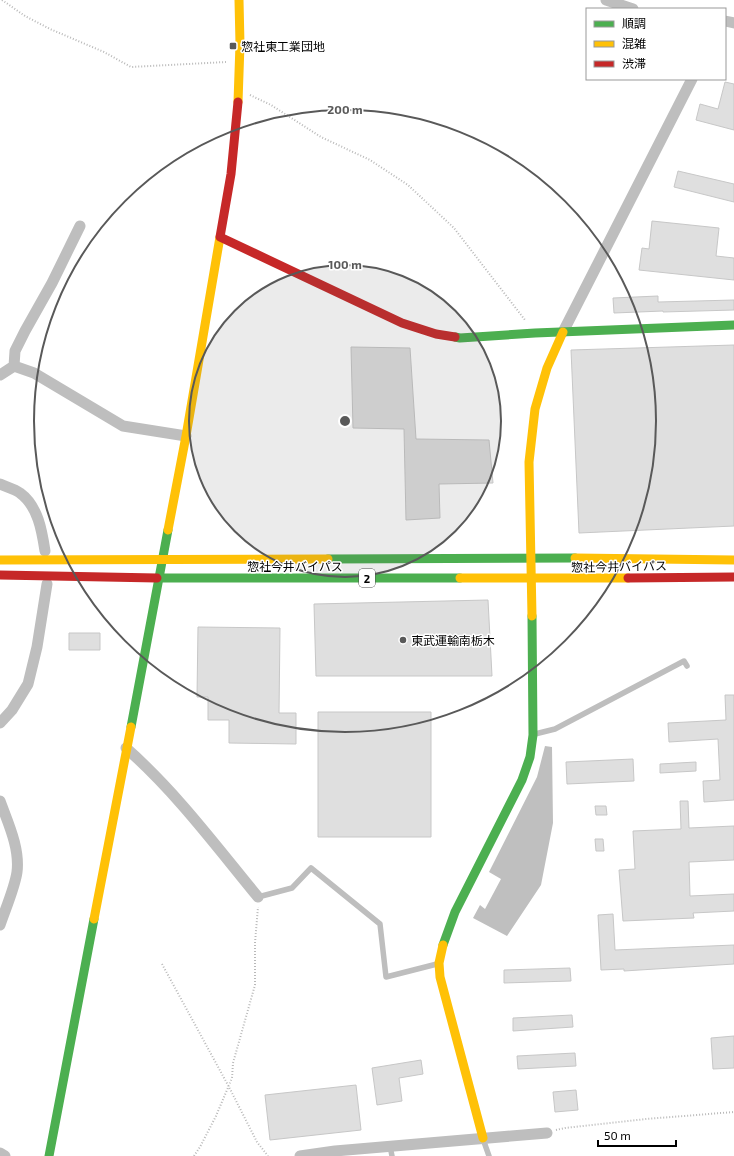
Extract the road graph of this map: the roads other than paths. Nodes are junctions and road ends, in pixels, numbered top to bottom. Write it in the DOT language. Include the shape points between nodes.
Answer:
graph roads {
  1 [pos="239,0"];
  2 [pos="606,0"];
  3 [pos="630,8"];
  4 [pos="691,80"];
  5 [pos="80,226"];
  6 [pos="220,237"];
  7 [pos="734,325"];
  8 [pos="562,332"];
  9 [pos="14,366"];
  10 [pos="0,375"];
  11 [pos="186,436"];
  12 [pos="0,484"];
  13 [pos="45,552"];
  14 [pos="532,558"];
  15 [pos="163,559"];
  16 [pos="0,560"];
  17 [pos="734,560"];
  18 [pos="0,575"];
  19 [pos="734,577"];
  20 [pos="159,578"];
  21 [pos="532,578"];
  22 [pos="47,584"];
  23 [pos="686,666"];
  24 [pos="0,723"];
  25 [pos="533,735"];
  26 [pos="126,748"];
  27 [pos="0,801"];
  28 [pos="258,897"];
  29 [pos="0,925"];
  30 [pos="439,963"];
  31 [pos="547,1132"];
  32 [pos="483,1138"];
  33 [pos="391,1151"];
  34 [pos="0,1153"];
  35 [pos="5,1156"];
  36 [pos="49,1156"];
  37 [pos="300,1156"];
  38 [pos="489,1156"];
  1 -- 6 [label="street" via="240,62 236,132"];
  2 -- 3 [label="street"];
  4 -- 8 [label="street"];
  5 -- 9 [label="street" via="15,351"];
  6 -- 8 [label="street" via="402,323 436,334 460,338"];
  6 -- 11 [label="street"];
  7 -- 8 [label="street"];
  8 -- 14 [label="street" via="547,368 535,409 529,462"];
  9 -- 10 [label="street"];
  9 -- 11 [label="street" via="34,373 123,426"];
  11 -- 15 [label="street"];
  12 -- 13 [label="street" via="19,493 31,504 42,531"];
  14 -- 15 [label="street, 惣社今井バイパス / 2"];
  14 -- 17 [label="street, 惣社今井バイパス / 2"];
  14 -- 21 [label="street"];
  15 -- 16 [label="street, 惣社今井バイパス / 2"];
  15 -- 20 [label="street"];
  18 -- 20 [label="street, 惣社今井バイパス / 2"];
  19 -- 21 [label="street, 惣社今井バイパス / 2"];
  20 -- 21 [label="street, 惣社今井バイパス / 2"];
  20 -- 26 [label="street"];
  21 -- 25 [label="street"];
  22 -- 24 [label="street" via="28,684 12,710"];
  23 -- 25 [label="lane" via="684,661 556,728"];
  25 -- 30 [label="street" via="530,757 522,780 455,912"];
  26 -- 28 [label="street" via="148,767"];
  26 -- 36 [label="street"];
  27 -- 29 [label="street" via="11,829 18,861 17,874"];
  28 -- 30 [label="lane" via="292,888 311,868 380,924 386,977"];
  30 -- 32 [label="street" via="446,1001"];
  31 -- 32 [label="street"];
  32 -- 33 [label="street"];
  32 -- 38 [label="lane"];
  33 -- 37 [label="street" via="335,1151"];
  34 -- 35 [label="street"];
}
